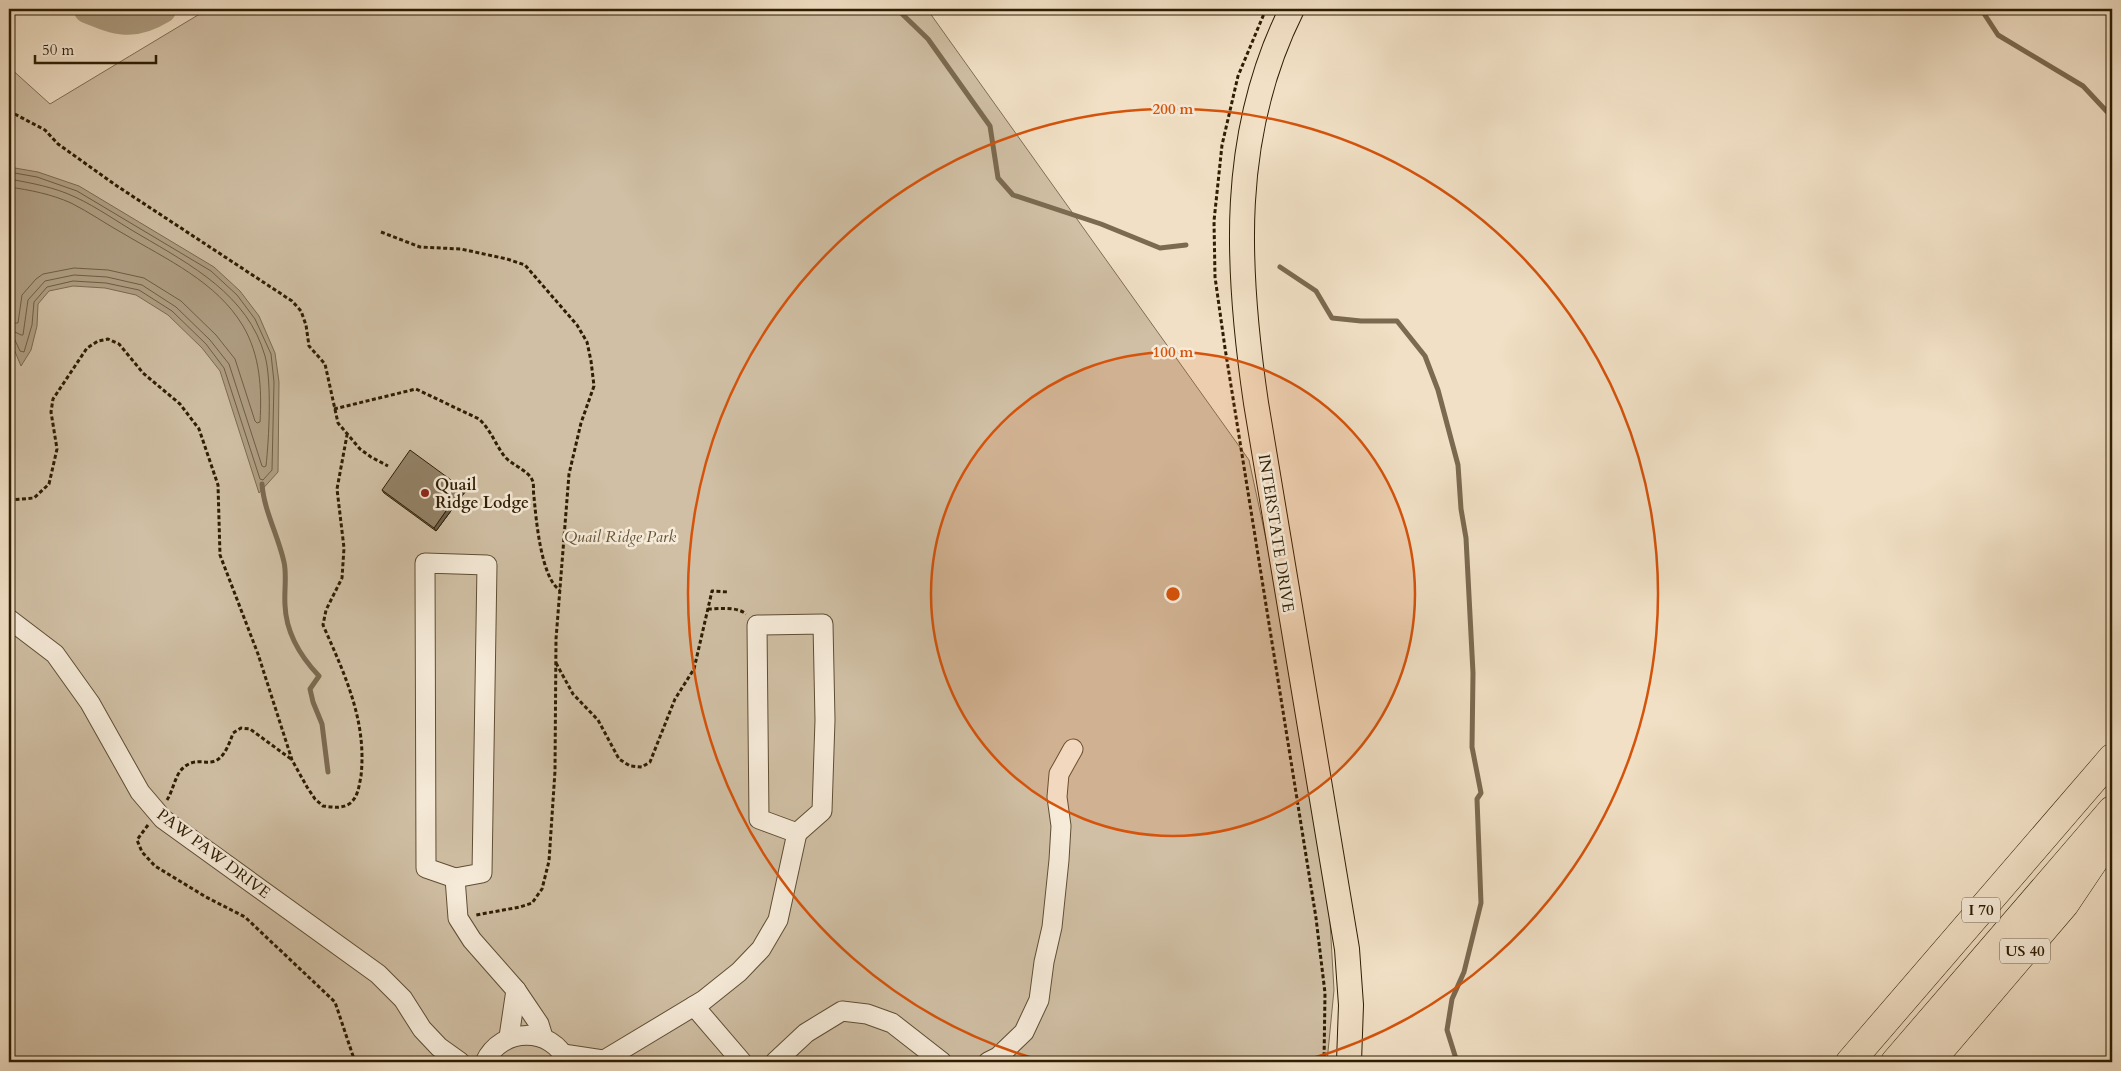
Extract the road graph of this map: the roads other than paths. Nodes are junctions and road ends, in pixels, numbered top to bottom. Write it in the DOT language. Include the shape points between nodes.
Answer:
graph roads {
  1 [pos="1292,9"];
  2 [pos="9,618"];
  3 [pos="1073,749"];
  4 [pos="2112,758"];
  5 [pos="2112,810"];
  6 [pos="797,833"];
  7 [pos="2112,834"];
  8 [pos="455,878"];
  9 [pos="516,990"];
  10 [pos="694,1006"];
  11 [pos="509,1037"];
  12 [pos="543,1037"];
  13 [pos="487,1058"];
  14 [pos="565,1058"];
  15 [pos="457,1059"];
  16 [pos="602,1061"];
  17 [pos="742,1062"];
  18 [pos="775,1062"];
  19 [pos="942,1062"];
  20 [pos="988,1062"];
  21 [pos="1349,1062"];
  22 [pos="1850,1062"];
  23 [pos="1895,1062"];
  24 [pos="1930,1062"];
  1 -- 21 [label="main road, INTERSTATE DRIVE" via="1270,61 1251,127 1244,187 1242,248 1247,339 1347,948 1351,1005"];
  2 -- 15 [label="street, PAW PAW DRIVE" via="56,654 90,703 140,792 164,819 378,974 403,999 422,1029 439,1047"];
  3 -- 20 [label="street" via="1059,774 1060,860 1039,1000 1024,1032 998,1057"];
  4 -- 22 [label="highway, I 70"];
  5 -- 23 [label="highway, I 70"];
  6 -- 6 [label="street" via="822,811 825,720 823,624 757,625 759,819"];
  6 -- 10 [label="street" via="778,920 760,949 739,972"];
  7 -- 24 [label="highway, US 40" via="2065,904"];
  8 -- 8 [label="street" via="482,873 487,566 426,563 426,868"];
  8 -- 9 [label="street" via="458,918 472,940"];
  9 -- 11 [label="street"];
  9 -- 12 [label="street" via="539,1024"];
  10 -- 16 [label="street"];
  10 -- 17 [label="street"];
  11 -- 12 [label="street" via="530,1034"];
  11 -- 13 [label="street"];
  12 -- 14 [label="street" via="554,1044"];
  13 -- 15 [label="street, PAW PAW DRIVE"];
  14 -- 16 [label="street"];
  18 -- 19 [label="street" via="806,1033 842,1011 867,1014 892,1023"];
}
